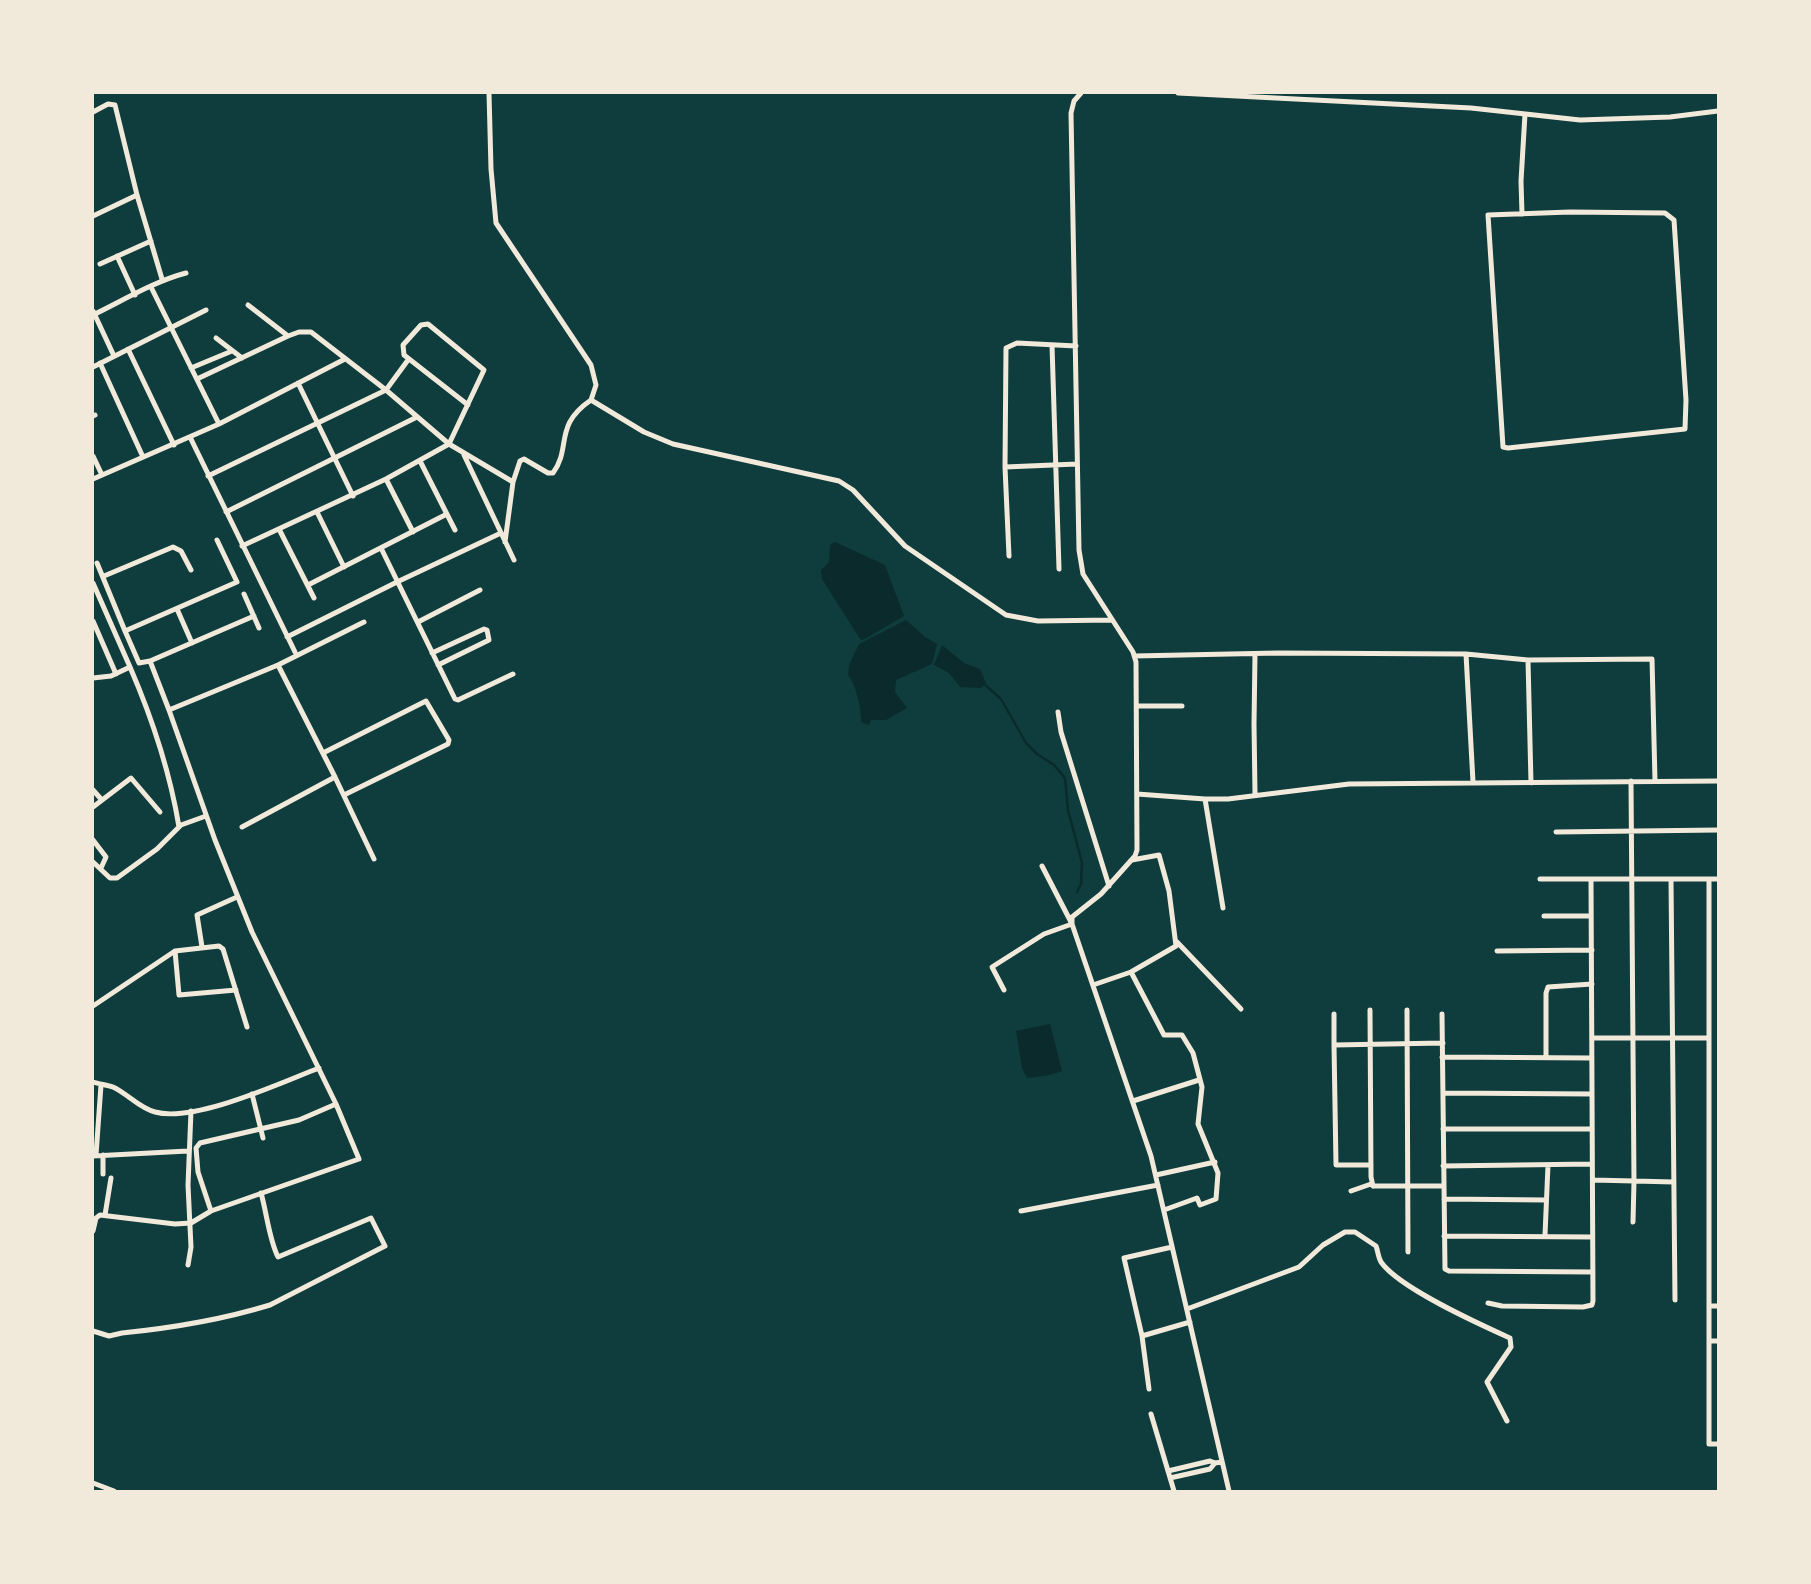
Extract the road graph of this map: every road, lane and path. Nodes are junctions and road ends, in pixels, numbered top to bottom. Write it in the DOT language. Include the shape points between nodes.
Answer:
graph roads {
  1 [pos="489,93"];
  2 [pos="1079,93"];
  3 [pos="1178,93"];
  4 [pos="1718,111"];
  5 [pos="93,112"];
  6 [pos="1525,114"];
  7 [pos="137,195"];
  8 [pos="1522,214"];
  9 [pos="93,216"];
  10 [pos="151,241"];
  11 [pos="117,256"];
  12 [pos="100,264"];
  13 [pos="186,273"];
  14 [pos="162,279"];
  15 [pos="151,287"];
  16 [pos="135,295"];
  17 [pos="248,305"];
  18 [pos="206,310"];
  19 [pos="93,313"];
  20 [pos="172,328"];
  21 [pos="288,336"];
  22 [pos="216,338"];
  23 [pos="1052,345"];
  24 [pos="1076,346"];
  25 [pos="128,349"];
  26 [pos="232,351"];
  27 [pos="114,356"];
  28 [pos="242,358"];
  29 [pos="345,359"];
  30 [pos="408,360"];
  31 [pos="100,363"];
  32 [pos="93,367"];
  33 [pos="191,368"];
  34 [pos="197,379"];
  35 [pos="298,383"];
  36 [pos="386,390"];
  37 [pos="591,400"];
  38 [pos="468,405"];
  39 [pos="417,417"];
  40 [pos="319,423"];
  41 [pos="219,424"];
  42 [pos="190,437"];
  43 [pos="174,444"];
  44 [pos="449,444"];
  45 [pos="463,454"];
  46 [pos="93,456"];
  47 [pos="143,457"];
  48 [pos="335,458"];
  49 [pos="421,461"];
  50 [pos="1077,464"];
  51 [pos="1056,465"];
  52 [pos="1005,467"];
  53 [pos="102,475"];
  54 [pos="208,476"];
  55 [pos="93,479"];
  56 [pos="386,479"];
  57 [pos="513,482"];
  58 [pos="353,496"];
  59 [pos="226,512"];
  60 [pos="317,512"];
  61 [pos="447,514"];
  62 [pos="279,529"];
  63 [pos="455,530"];
  64 [pos="413,532"];
  65 [pos="502,533"];
  66 [pos="217,540"];
  67 [pos="505,542"];
  68 [pos="242,546"];
  69 [pos="381,548"];
  70 [pos="1009,556"];
  71 [pos="514,560"];
  72 [pos="97,563"];
  73 [pos="344,567"];
  74 [pos="1059,569"];
  75 [pos="191,570"];
  76 [pos="104,576"];
  77 [pos="397,582"];
  78 [pos="93,583"];
  79 [pos="308,585"];
  80 [pos="480,590"];
  81 [pos="244,594"];
  82 [pos="314,598"];
  83 [pos="177,609"];
  84 [pos="254,616"];
  85 [pos="1112,620"];
  86 [pos="93,621"];
  87 [pos="364,621"];
  88 [pos="418,622"];
  89 [pos="260,628"];
  90 [pos="125,631"];
  91 [pos="287,637"];
  92 [pos="192,643"];
  93 [pos="295,652"];
  94 [pos="432,653"];
  95 [pos="1255,654"];
  96 [pos="1466,654"];
  97 [pos="1134,656"];
  98 [pos="1528,660"];
  99 [pos="150,661"];
  100 [pos="278,665"];
  101 [pos="438,665"];
  102 [pos="130,667"];
  103 [pos="116,674"];
  104 [pos="513,674"];
  105 [pos="93,678"];
  106 [pos="1137,706"];
  107 [pos="1182,706"];
  108 [pos="169,710"];
  109 [pos="1058,712"];
  110 [pos="323,753"];
  111 [pos="335,777"];
  112 [pos="1631,780"];
  113 [pos="1655,781"];
  114 [pos="1718,781"];
  115 [pos="1473,782"];
  116 [pos="1531,783"];
  117 [pos="93,790"];
  118 [pos="1137,794"];
  119 [pos="1255,794"];
  120 [pos="344,795"];
  121 [pos="100,799"];
  122 [pos="1205,799"];
  123 [pos="93,807"];
  124 [pos="160,811"];
  125 [pos="206,816"];
  126 [pos="179,827"];
  127 [pos="242,827"];
  128 [pos="1718,830"];
  129 [pos="1556,832"];
  130 [pos="1632,832"];
  131 [pos="93,841"];
  132 [pos="374,859"];
  133 [pos="1132,860"];
  134 [pos="93,862"];
  135 [pos="1042,866"];
  136 [pos="100,868"];
  137 [pos="1540,879"];
  138 [pos="1591,879"];
  139 [pos="1632,879"];
  140 [pos="1671,879"];
  141 [pos="1709,879"];
  142 [pos="1718,879"];
  143 [pos="1109,886"];
  144 [pos="237,897"];
  145 [pos="1223,908"];
  146 [pos="1709,914"];
  147 [pos="1718,914"];
  148 [pos="1544,916"];
  149 [pos="1591,916"];
  150 [pos="1072,923"];
  151 [pos="1177,942"];
  152 [pos="202,947"];
  153 [pos="1592,950"];
  154 [pos="1709,950"];
  155 [pos="1718,950"];
  156 [pos="175,951"];
  157 [pos="1497,951"];
  158 [pos="1130,972"];
  159 [pos="1592,984"];
  160 [pos="1093,985"];
  161 [pos="1709,986"];
  162 [pos="1718,986"];
  163 [pos="236,990"];
  164 [pos="1004,990"];
  165 [pos="93,1006"];
  166 [pos="1241,1009"];
  167 [pos="1370,1010"];
  168 [pos="1407,1010"];
  169 [pos="1334,1014"];
  170 [pos="1443,1014"];
  171 [pos="247,1027"];
  172 [pos="1593,1038"];
  173 [pos="1709,1038"];
  174 [pos="1632,1039"];
  175 [pos="1673,1039"];
  176 [pos="1443,1043"];
  177 [pos="1371,1044"];
  178 [pos="1407,1044"];
  179 [pos="1335,1045"];
  180 [pos="1442,1056"];
  181 [pos="1546,1058"];
  182 [pos="1592,1058"];
  183 [pos="319,1068"];
  184 [pos="1199,1080"];
  185 [pos="93,1082"];
  186 [pos="101,1085"];
  187 [pos="1443,1093"];
  188 [pos="252,1094"];
  189 [pos="1592,1094"];
  190 [pos="1133,1101"];
  191 [pos="336,1104"];
  192 [pos="194,1110"];
  193 [pos="261,1128"];
  194 [pos="1443,1129"];
  195 [pos="1592,1129"];
  196 [pos="263,1138"];
  197 [pos="188,1151"];
  198 [pos="97,1155"];
  199 [pos="1215,1162"];
  200 [pos="1709,1162"];
  201 [pos="1718,1162"];
  202 [pos="1592,1164"];
  203 [pos="1371,1165"];
  204 [pos="1548,1165"];
  205 [pos="1443,1166"];
  206 [pos="103,1174"];
  207 [pos="1156,1175"];
  208 [pos="111,1178"];
  209 [pos="1593,1180"];
  210 [pos="1634,1181"];
  211 [pos="1674,1182"];
  212 [pos="1158,1185"];
  213 [pos="1373,1186"];
  214 [pos="1443,1186"];
  215 [pos="1408,1187"];
  216 [pos="1351,1191"];
  217 [pos="261,1193"];
  218 [pos="1444,1199"];
  219 [pos="1709,1199"];
  220 [pos="1718,1199"];
  221 [pos="1546,1200"];
  222 [pos="1164,1210"];
  223 [pos="211,1211"];
  224 [pos="1021,1211"];
  225 [pos="105,1215"];
  226 [pos="1633,1222"];
  227 [pos="191,1223"];
  228 [pos="93,1231"];
  229 [pos="1709,1234"];
  230 [pos="1718,1234"];
  231 [pos="1545,1235"];
  232 [pos="1444,1236"];
  233 [pos="1592,1237"];
  234 [pos="1172,1247"];
  235 [pos="1408,1252"];
  236 [pos="188,1265"];
  237 [pos="1709,1270"];
  238 [pos="1718,1270"];
  239 [pos="1593,1272"];
  240 [pos="1675,1300"];
  241 [pos="1488,1303"];
  242 [pos="1709,1306"];
  243 [pos="1718,1306"];
  244 [pos="1187,1309"];
  245 [pos="1190,1322"];
  246 [pos="93,1331"];
  247 [pos="1142,1336"];
  248 [pos="1709,1341"];
  249 [pos="1718,1341"];
  250 [pos="1709,1377"];
  251 [pos="1718,1377"];
  252 [pos="1149,1389"];
  253 [pos="1709,1411"];
  254 [pos="1718,1411"];
  255 [pos="1151,1414"];
  256 [pos="1507,1421"];
  257 [pos="1718,1444"];
  258 [pos="1222,1462"];
  259 [pos="1215,1463"];
  260 [pos="1168,1471"];
  261 [pos="1170,1478"];
  262 [pos="93,1483"];
  263 [pos="114,1491"];
  264 [pos="1174,1491"];
  265 [pos="1229,1491"];
  1 -- 37 [label="street" via="496,223 592,365 596,385"];
  2 -- 24 [label="street" via="1071,113"];
  3 -- 6 [label="street"];
  4 -- 6 [label="street" via="1623,121"];
  5 -- 7 [label="street" via="115,105"];
  6 -- 8 [label="street"];
  7 -- 9 [label="street"];
  7 -- 10 [label="street"];
  8 -- 8 [label="street" via="1488,215 1503,447 1685,429 1674,220 1665,213"];
  10 -- 11 [label="street"];
  10 -- 14 [label="street"];
  11 -- 12 [label="street"];
  11 -- 16 [label="street"];
  13 -- 14 [label="street"];
  14 -- 15 [label="street"];
  15 -- 16 [label="street"];
  15 -- 20 [label="street"];
  16 -- 19 [label="street"];
  17 -- 21 [label="street"];
  18 -- 20 [label="street"];
  19 -- 27 [label="street"];
  20 -- 25 [label="street"];
  20 -- 33 [label="street"];
  21 -- 28 [label="street"];
  21 -- 29 [label="street" via="311,332"];
  22 -- 26 [label="street"];
  23 -- 24 [label="street"];
  23 -- 51 [label="street"];
  23 -- 52 [label="street" via="1017,343 1006,348"];
  24 -- 50 [label="street"];
  25 -- 27 [label="street"];
  25 -- 43 [label="street"];
  26 -- 28 [label="street"];
  26 -- 33 [label="street"];
  27 -- 31 [label="street"];
  28 -- 34 [label="street"];
  29 -- 35 [label="street"];
  29 -- 36 [label="street"];
  30 -- 36 [label="street"];
  30 -- 38 [label="street"];
  30 -- 38 [label="street" via="402,352 404,345 421,325 428,324 484,370"];
  31 -- 32 [label="street"];
  31 -- 47 [label="street"];
  33 -- 34 [label="street"];
  34 -- 41 [label="street"];
  35 -- 40 [label="street"];
  35 -- 41 [label="street"];
  36 -- 39 [label="street"];
  36 -- 40 [label="street"];
  37 -- 57 [label="street" via="565,429 559,463 552,473 522,459"];
  37 -- 85 [label="street" via="673,444 839,481 905,546 1006,615 1038,621"];
  38 -- 44 [label="street"];
  39 -- 44 [label="street"];
  39 -- 48 [label="street"];
  40 -- 48 [label="street"];
  40 -- 54 [label="street"];
  41 -- 42 [label="street"];
  42 -- 43 [label="street"];
  42 -- 54 [label="street"];
  43 -- 47 [label="street"];
  44 -- 45 [label="street"];
  44 -- 49 [label="street"];
  45 -- 57 [label="street"];
  45 -- 65 [label="street"];
  46 -- 53 [label="street"];
  47 -- 53 [label="street"];
  48 -- 58 [label="street"];
  48 -- 59 [label="street"];
  49 -- 56 [label="street"];
  49 -- 61 [label="street"];
  50 -- 51 [label="street"];
  50 -- 85 [label="street" via="1082,569"];
  51 -- 52 [label="street"];
  51 -- 74 [label="street"];
  52 -- 70 [label="street"];
  53 -- 55 [label="street"];
  54 -- 59 [label="street"];
  56 -- 58 [label="street"];
  56 -- 64 [label="street"];
  57 -- 67 [label="street"];
  58 -- 60 [label="street"];
  59 -- 68 [label="street"];
  60 -- 62 [label="street"];
  60 -- 73 [label="street"];
  61 -- 63 [label="street"];
  61 -- 64 [label="street"];
  62 -- 68 [label="street"];
  62 -- 79 [label="street"];
  64 -- 69 [label="street"];
  65 -- 67 [label="street"];
  65 -- 77 [label="street"];
  66 -- 83 [label="street" via="237,582"];
  67 -- 71 [label="street"];
  68 -- 91 [label="street"];
  69 -- 73 [label="street"];
  69 -- 77 [label="street"];
  72 -- 76 [label="street"];
  73 -- 79 [label="street"];
  75 -- 76 [label="street" via="181,551 173,547"];
  76 -- 90 [label="street"];
  77 -- 88 [label="street"];
  77 -- 91 [label="street"];
  78 -- 102 [label="street"];
  79 -- 82 [label="street"];
  80 -- 88 [label="street"];
  81 -- 84 [label="street"];
  83 -- 90 [label="street"];
  83 -- 92 [label="street"];
  84 -- 89 [label="street"];
  84 -- 92 [label="street"];
  85 -- 97 [label="street"];
  86 -- 103 [label="street"];
  87 -- 100 [label="street"];
  88 -- 94 [label="street"];
  90 -- 99 [label="street" via="139,663"];
  91 -- 93 [label="street"];
  92 -- 99 [label="street"];
  94 -- 101 [label="street"];
  94 -- 101 [label="street" via="487,630 489,640"];
  95 -- 96 [label="street"];
  95 -- 97 [label="street"];
  95 -- 119 [label="street"];
  96 -- 98 [label="street"];
  96 -- 115 [label="street"];
  97 -- 106 [label="street"];
  98 -- 113 [label="street" via="1652,659"];
  98 -- 116 [label="street"];
  99 -- 108 [label="street"];
  100 -- 108 [label="street"];
  100 -- 110 [label="street"];
  101 -- 104 [label="street" via="456,700"];
  102 -- 103 [label="street"];
  102 -- 126 [label="street" via="171,783"];
  103 -- 105 [label="street"];
  106 -- 107 [label="street"];
  106 -- 118 [label="street"];
  108 -- 125 [label="street"];
  109 -- 143 [label="street"];
  110 -- 111 [label="street"];
  110 -- 120 [label="street" via="427,701 449,740 449,744"];
  111 -- 120 [label="street"];
  111 -- 127 [label="street"];
  112 -- 113 [label="street"];
  112 -- 116 [label="street"];
  112 -- 130 [label="street"];
  113 -- 114 [label="street"];
  115 -- 116 [label="street"];
  115 -- 119 [label="street" via="1349,784"];
  117 -- 121 [label="street"];
  118 -- 122 [label="street"];
  118 -- 133 [label="street" via="1137,850"];
  119 -- 122 [label="street"];
  120 -- 132 [label="street"];
  121 -- 123 [label="street"];
  121 -- 124 [label="street" via="132,779"];
  122 -- 145 [label="street"];
  125 -- 126 [label="street"];
  125 -- 144 [label="street"];
  126 -- 136 [label="street" via="117,878 110,878"];
  128 -- 130 [label="street"];
  129 -- 130 [label="street"];
  130 -- 139 [label="street"];
  131 -- 136 [label="street" via="106,857"];
  133 -- 143 [label="street"];
  133 -- 151 [label="street" via="1159,855"];
  134 -- 136 [label="street"];
  135 -- 150 [label="street"];
  137 -- 138 [label="street"];
  138 -- 139 [label="street"];
  138 -- 149 [label="street"];
  139 -- 140 [label="street"];
  139 -- 174 [label="street"];
  140 -- 141 [label="street"];
  140 -- 175 [label="street"];
  141 -- 142 [label="street"];
  141 -- 146 [label="street"];
  143 -- 150 [label="street" via="1072,917"];
  144 -- 152 [label="street" via="197,915"];
  144 -- 183 [label="street"];
  146 -- 147 [label="street"];
  146 -- 154 [label="street"];
  148 -- 149 [label="street"];
  149 -- 153 [label="street"];
  150 -- 160 [label="street"];
  150 -- 164 [label="street" via="1044,934 992,967"];
  151 -- 158 [label="street"];
  151 -- 166 [label="street"];
  152 -- 156 [label="street"];
  152 -- 163 [label="street" via="223,948"];
  153 -- 157 [label="street"];
  153 -- 159 [label="street"];
  154 -- 155 [label="street"];
  154 -- 161 [label="street"];
  156 -- 163 [label="street" via="178,995"];
  156 -- 165 [label="street"];
  158 -- 160 [label="street"];
  158 -- 184 [label="street" via="1164,1035 1179,1033 1189,1045"];
  159 -- 172 [label="street"];
  159 -- 181 [label="street" via="1548,987"];
  160 -- 190 [label="street"];
  161 -- 162 [label="street"];
  161 -- 173 [label="street"];
  163 -- 171 [label="street"];
  167 -- 177 [label="street"];
  168 -- 178 [label="street"];
  169 -- 179 [label="street"];
  170 -- 176 [label="street"];
  172 -- 174 [label="street"];
  172 -- 182 [label="street"];
  173 -- 175 [label="street"];
  173 -- 200 [label="street"];
  174 -- 175 [label="street"];
  174 -- 210 [label="street"];
  175 -- 211 [label="street"];
  176 -- 178 [label="street"];
  176 -- 180 [label="street"];
  177 -- 178 [label="street"];
  177 -- 179 [label="street"];
  177 -- 203 [label="street"];
  178 -- 215 [label="street"];
  179 -- 203 [label="street" via="1336,1165"];
  180 -- 181 [label="street"];
  180 -- 187 [label="street"];
  181 -- 182 [label="street"];
  182 -- 189 [label="street"];
  183 -- 188 [label="street"];
  183 -- 191 [label="street"];
  184 -- 190 [label="street"];
  184 -- 199 [label="street" via="1198,1124"];
  185 -- 186 [label="street"];
  186 -- 192 [label="street" via="113,1087 157,1113"];
  186 -- 198 [label="street"];
  187 -- 189 [label="street"];
  187 -- 194 [label="street"];
  188 -- 192 [label="street"];
  188 -- 193 [label="street"];
  189 -- 195 [label="street"];
  190 -- 207 [label="street"];
  191 -- 193 [label="street" via="299,1120"];
  191 -- 217 [label="street" via="359,1159"];
  192 -- 197 [label="street"];
  193 -- 196 [label="street"];
  193 -- 223 [label="street" via="198,1146 198,1172"];
  194 -- 195 [label="street"];
  194 -- 205 [label="street"];
  195 -- 202 [label="street"];
  197 -- 198 [label="street"];
  197 -- 227 [label="street"];
  198 -- 206 [label="street"];
  199 -- 207 [label="street"];
  199 -- 222 [label="street" via="1216,1199 1200,1205 1197,1198"];
  200 -- 201 [label="street"];
  200 -- 219 [label="street"];
  202 -- 204 [label="street"];
  202 -- 209 [label="street"];
  203 -- 213 [label="street"];
  204 -- 205 [label="street"];
  204 -- 221 [label="street"];
  205 -- 214 [label="street"];
  207 -- 212 [label="street"];
  208 -- 225 [label="street"];
  209 -- 210 [label="street"];
  209 -- 233 [label="street"];
  210 -- 211 [label="street"];
  210 -- 226 [label="street"];
  211 -- 240 [label="street"];
  212 -- 222 [label="street"];
  212 -- 224 [label="street"];
  213 -- 215 [label="street"];
  213 -- 216 [label="street"];
  214 -- 215 [label="street"];
  214 -- 218 [label="street"];
  215 -- 235 [label="street"];
  217 -- 223 [label="street"];
  217 -- 246 [label="street" via="278,1257 371,1218 385,1246 257,1309 113,1336"];
  218 -- 221 [label="street"];
  218 -- 232 [label="street"];
  219 -- 220 [label="street"];
  219 -- 229 [label="street"];
  221 -- 231 [label="street"];
  222 -- 234 [label="street"];
  223 -- 227 [label="street"];
  225 -- 227 [label="street"];
  225 -- 228 [label="street" via="96,1218"];
  227 -- 236 [label="street"];
  229 -- 230 [label="street"];
  229 -- 237 [label="street"];
  231 -- 232 [label="street"];
  231 -- 233 [label="street"];
  232 -- 239 [label="street" via="1443,1265 1449,1271"];
  233 -- 239 [label="street"];
  234 -- 244 [label="street"];
  234 -- 247 [label="street" via="1124,1258"];
  237 -- 238 [label="street"];
  237 -- 242 [label="street"];
  239 -- 241 [label="street" via="1593,1301 1588,1307"];
  242 -- 243 [label="street"];
  242 -- 248 [label="street"];
  244 -- 245 [label="street"];
  244 -- 256 [label="street" via="1299,1267 1333,1237 1354,1233 1376,1246 1381,1261 1423,1293 1510,1338 1511,1348 1487,1382"];
  245 -- 247 [label="street"];
  245 -- 258 [label="street"];
  247 -- 252 [label="street"];
  248 -- 249 [label="street"];
  248 -- 250 [label="street"];
  250 -- 251 [label="street"];
  250 -- 253 [label="street"];
  253 -- 254 [label="street"];
  253 -- 257 [label="street" via="1709,1444"];
  255 -- 260 [label="street"];
  258 -- 259 [label="street"];
  258 -- 265 [label="street"];
  259 -- 260 [label="street"];
  259 -- 261 [label="street" via="1212,1468"];
  260 -- 261 [label="street"];
  261 -- 264 [label="street"];
  262 -- 263 [label="street"];
}
